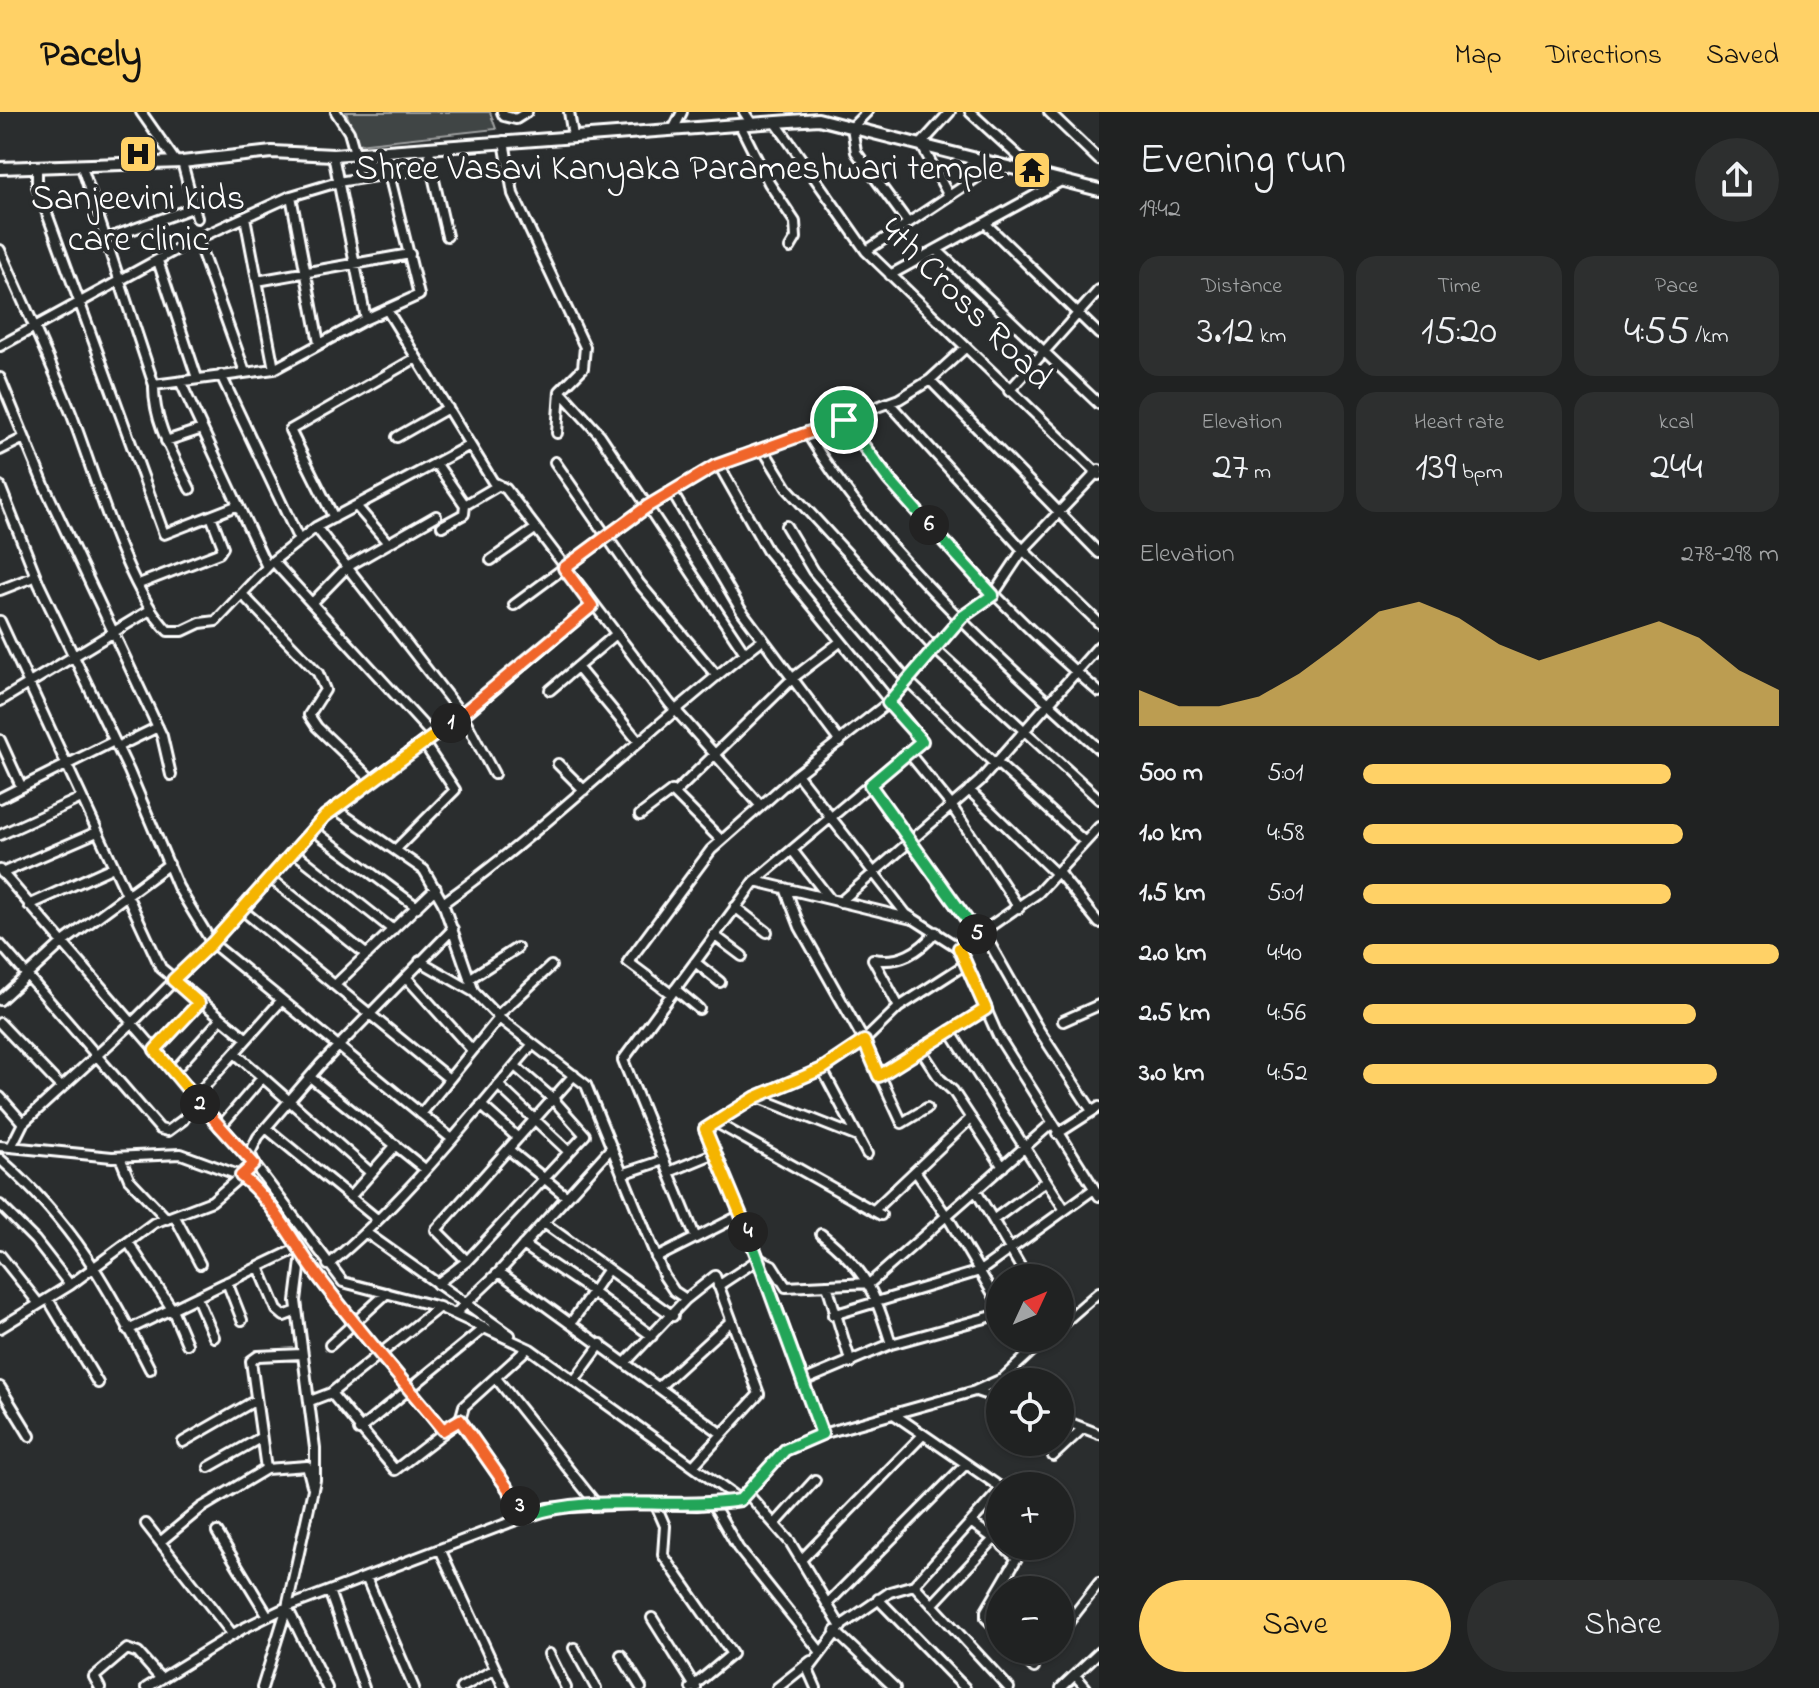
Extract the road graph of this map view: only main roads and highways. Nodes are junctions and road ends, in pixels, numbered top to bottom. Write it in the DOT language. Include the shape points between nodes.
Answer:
graph roads {
  1 [pos="0,168"];
  2 [pos="1099,189"];
  1 -- 2 [label="main road" via="179,162 272,152 333,155 818,119"];
}
